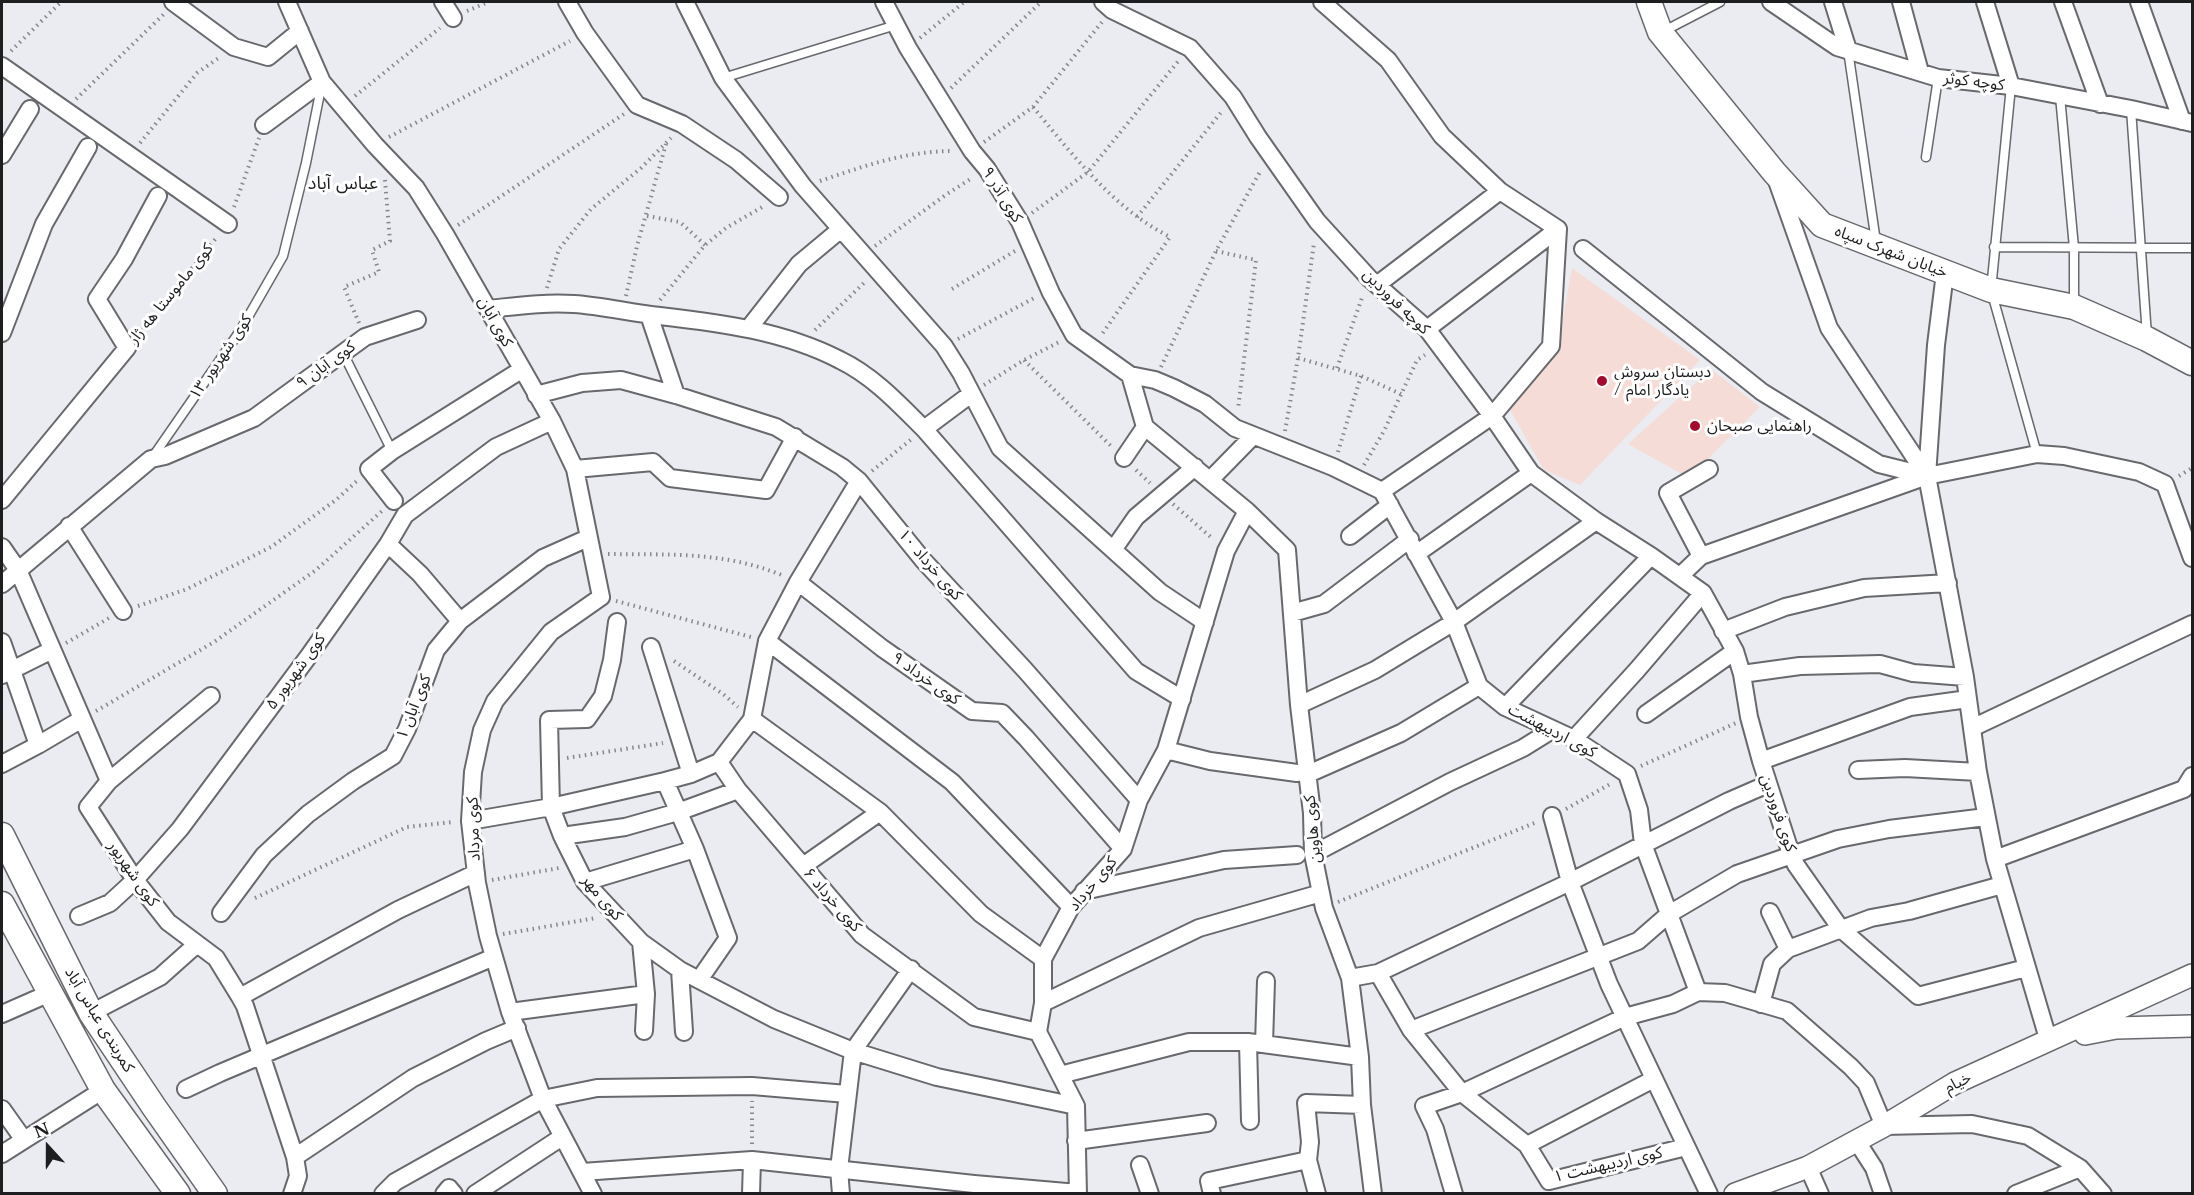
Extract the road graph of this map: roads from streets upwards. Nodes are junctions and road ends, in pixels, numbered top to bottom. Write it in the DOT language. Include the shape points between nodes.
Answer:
graph roads {
  1 [pos="175,2"];
  2 [pos="287,2"];
  3 [pos="442,2"];
  4 [pos="567,2"];
  5 [pos="685,2"];
  6 [pos="884,2"];
  7 [pos="1322,2"];
  8 [pos="1649,2"];
  9 [pos="1771,2"];
  10 [pos="1833,2"];
  11 [pos="1900,2"];
  12 [pos="1985,2"];
  13 [pos="2062,2"];
  14 [pos="2139,2"];
  15 [pos="1108,6"];
  16 [pos="453,18"];
  17 [pos="300,31"];
  18 [pos="1848,50"];
  19 [pos="6,59"];
  20 [pos="1920,72"];
  21 [pos="322,82"];
  22 [pos="2011,86"];
  23 [pos="2100,104"];
  24 [pos="30,109"];
  25 [pos="2187,122"];
  26 [pos="264,125"];
  27 [pos="88,147"];
  28 [pos="2,155"];
  29 [pos="1774,172"];
  30 [pos="1500,191"];
  31 [pos="158,196"];
  32 [pos="779,197"];
  33 [pos="228,224"];
  34 [pos="841,229"];
  35 [pos="1558,229"];
  36 [pos="1583,249"];
  37 [pos="1945,273"];
  38 [pos="1374,281"];
  39 [pos="488,309"];
  40 [pos="649,315"];
  41 [pos="417,320"];
  42 [pos="748,328"];
  43 [pos="1427,329"];
  44 [pos="2,333"];
  45 [pos="2193,363"];
  46 [pos="521,370"];
  47 [pos="1130,375"];
  48 [pos="676,394"];
  49 [pos="971,394"];
  50 [pos="536,395"];
  51 [pos="1492,416"];
  52 [pos="552,421"];
  53 [pos="1145,427"];
  54 [pos="924,429"];
  55 [pos="1253,436"];
  56 [pos="795,437"];
  57 [pos="1124,458"];
  58 [pos="151,459"];
  59 [pos="1194,467"];
  60 [pos="575,469"];
  61 [pos="1709,469"];
  62 [pos="1531,473"];
  63 [pos="1927,476"];
  64 [pos="1210,480"];
  65 [pos="859,481"];
  66 [pos="1386,498"];
  67 [pos="2,500"];
  68 [pos="394,501"];
  69 [pos="1247,511"];
  70 [pos="1596,521"];
  71 [pos="69,526"];
  72 [pos="1350,536"];
  73 [pos="388,544"];
  74 [pos="590,546"];
  75 [pos="2,547"];
  76 [pos="1413,547"];
  77 [pos="1113,550"];
  78 [pos="1652,556"];
  79 [pos="1701,556"];
  80 [pos="2193,558"];
  81 [pos="18,570"];
  82 [pos="1680,576"];
  83 [pos="798,582"];
  84 [pos="1948,583"];
  85 [pos="2,584"];
  86 [pos="1703,593"];
  87 [pos="601,597"];
  88 [pos="123,611"];
  89 [pos="1292,613"];
  90 [pos="460,621"];
  91 [pos="617,622"];
  92 [pos="1205,622"];
  93 [pos="1454,622"];
  94 [pos="2193,624"];
  95 [pos="1723,631"];
  96 [pos="767,641"];
  97 [pos="2,642"];
  98 [pos="651,647"];
  99 [pos="52,650"];
  100 [pos="1735,651"];
  101 [pos="6,673"];
  102 [pos="1742,674"];
  103 [pos="1965,676"];
  104 [pos="1479,686"];
  105 [pos="211,696"];
  106 [pos="1182,699"];
  107 [pos="1968,699"];
  108 [pos="1299,705"];
  109 [pos="1505,707"];
  110 [pos="1646,714"];
  111 [pos="82,718"];
  112 [pos="752,719"];
  113 [pos="1972,728"];
  114 [pos="1552,730"];
  115 [pos="1574,739"];
  116 [pos="38,745"];
  117 [pos="1166,750"];
  118 [pos="1761,761"];
  119 [pos="718,762"];
  120 [pos="2,764"];
  121 [pos="1858,770"];
  122 [pos="1978,772"];
  123 [pos="1303,773"];
  124 [pos="691,774"];
  125 [pos="109,781"];
  126 [pos="665,781"];
  127 [pos="2188,783"];
  128 [pos="1768,784"];
  129 [pos="738,790"];
  130 [pos="1138,800"];
  131 [pos="551,807"];
  132 [pos="678,812"];
  133 [pos="880,812"];
  134 [pos="1552,816"];
  135 [pos="1986,817"];
  136 [pos="470,821"];
  137 [pos="2,835"];
  138 [pos="562,836"];
  139 [pos="1643,844"];
  140 [pos="695,849"];
  141 [pos="1123,849"];
  142 [pos="1305,854"];
  143 [pos="1791,854"];
  144 [pos="1995,859"];
  145 [pos="803,866"];
  146 [pos="476,878"];
  147 [pos="135,880"];
  148 [pos="585,882"];
  149 [pos="1570,882"];
  150 [pos="2002,885"];
  151 [pos="1084,891"];
  152 [pos="1322,900"];
  153 [pos="1071,907"];
  154 [pos="1770,912"];
  155 [pos="221,913"];
  156 [pos="1669,914"];
  157 [pos="79,916"];
  158 [pos="5,918"];
  159 [pos="1841,929"];
  160 [pos="641,942"];
  161 [pos="197,944"];
  162 [pos="1788,949"];
  163 [pos="494,957"];
  164 [pos="1599,957"];
  165 [pos="1043,959"];
  166 [pos="2026,968"];
  167 [pos="911,969"];
  168 [pos="680,970"];
  169 [pos="1378,973"];
  170 [pos="1350,978"];
  171 [pos="2190,978"];
  172 [pos="699,980"];
  173 [pos="1266,981"];
  174 [pos="1698,992"];
  175 [pos="50,993"];
  176 [pos="646,993"];
  177 [pos="240,997"];
  178 [pos="1042,1003"];
  179 [pos="1761,1004"];
  180 [pos="510,1012"];
  181 [pos="91,1013"];
  182 [pos="2,1014"];
  183 [pos="1625,1017"];
  184 [pos="2193,1026"];
  185 [pos="517,1028"];
  186 [pos="1411,1030"];
  187 [pos="644,1031"];
  188 [pos="684,1032"];
  189 [pos="1038,1032"];
  190 [pos="2049,1042"];
  191 [pos="1256,1043"];
  192 [pos="853,1052"];
  193 [pos="261,1056"];
  194 [pos="1360,1057"];
  195 [pos="1060,1075"];
  196 [pos="1654,1079"];
  197 [pos="186,1089"];
  198 [pos="103,1090"];
  199 [pos="1462,1093"];
  200 [pos="847,1094"];
  201 [pos="543,1099"];
  202 [pos="1362,1105"];
  203 [pos="1076,1106"];
  204 [pos="2,1109"];
  205 [pos="1250,1121"];
  206 [pos="1207,1123"];
  207 [pos="1884,1126"];
  208 [pos="562,1137"];
  209 [pos="24,1140"];
  210 [pos="1856,1140"];
  211 [pos="1076,1141"];
  212 [pos="1527,1145"];
  213 [pos="1686,1147"];
  214 [pos="2,1154"];
  215 [pos="295,1157"];
  216 [pos="752,1160"];
  217 [pos="1308,1160"];
  218 [pos="1140,1164"];
  219 [pos="1808,1167"];
  220 [pos="2080,1167"];
  221 [pos="839,1169"];
  222 [pos="582,1172"];
  223 [pos="1078,1193"];
  224 [pos="178,1194"];
  225 [pos="215,1194"];
  226 [pos="292,1194"];
  227 [pos="383,1194"];
  228 [pos="444,1194"];
  229 [pos="454,1194"];
  230 [pos="475,1194"];
  231 [pos="593,1194"];
  232 [pos="751,1194"];
  233 [pos="841,1194"];
  234 [pos="1149,1194"];
  235 [pos="1212,1194"];
  236 [pos="1317,1194"];
  237 [pos="1373,1194"];
  238 [pos="1454,1194"];
  239 [pos="1709,1194"];
  240 [pos="1735,1194"];
  241 [pos="1820,1194"];
  242 [pos="1883,1194"];
  243 [pos="2016,1194"];
  244 [pos="2103,1194"];
  1 -- 17 [label="street" via="234,47 268,57"];
  2 -- 17 [label="street, کوی آبان"];
  3 -- 16 [label="street"];
  4 -- 32 [label="street" via="637,105 682,124 736,160"];
  5 -- 34 [label="street" via="723,78 803,186"];
  6 -- 47 [label="street, کوی آذر ۹" via="939,99 1020,222 1074,335"];
  7 -- 30 [label="street" via="1388,60 1442,136"];
  8 -- 29 [label="main road, خیابان شهرک سپاه" via="1660,32"];
  9 -- 18 [label="street, کوچه کوثر" via="1837,47"];
  10 -- 18 [label="street"];
  11 -- 20 [label="street"];
  12 -- 22 [label="street"];
  13 -- 23 [label="street"];
  14 -- 25 [label="street"];
  15 -- 38 [label="street, کوچه فروردین" via="1190,48 1233,97 1317,221"];
  17 -- 21 [label="street, کوی آبان"];
  18 -- 20 [label="street, کوچه کوثر"];
  19 -- 33 [label="street" via="65,110"];
  20 -- 22 [label="street, کوچه کوثر" via="1938,78"];
  21 -- 26 [label="street"];
  21 -- 39 [label="street, کوی آبان" via="416,188"];
  22 -- 23 [label="street, کوچه کوثر"];
  23 -- 25 [label="street, کوچه کوثر"];
  24 -- 28 [label="street"];
  27 -- 44 [label="street" via="44,224"];
  29 -- 37 [label="main road, خیابان شهرک سپاه" via="1822,225"];
  29 -- 63 [label="street" via="1829,328"];
  30 -- 35 [label="street"];
  30 -- 38 [label="street"];
  31 -- 67 [label="street, کوی ماموستا هه ژار" via="97,299 127,348"];
  34 -- 42 [label="street" via="800,264"];
  34 -- 49 [label="street" via="944,346"];
  35 -- 43 [label="street"];
  35 -- 51 [label="street" via="1551,346"];
  36 -- 63 [label="street" via="1762,392 1879,464"];
  37 -- 45 [label="main road, خیابان شهرک سپاه" via="1991,290 2074,307"];
  37 -- 63 [label="street"];
  38 -- 43 [label="street, کوچه فروردین"];
  39 -- 40 [label="street" via="543,303 588,305"];
  39 -- 46 [label="street, کوی آبان"];
  40 -- 42 [label="street"];
  40 -- 48 [label="street"];
  41 -- 58 [label="street, کوی آبان ۹" via="365,337 254,418"];
  42 -- 54 [label="street" via="801,343 841,360 891,396"];
  43 -- 51 [label="street, کوچه فروردین"];
  46 -- 50 [label="street, کوی آبان"];
  46 -- 68 [label="street" via="392,450 369,469"];
  47 -- 53 [label="street"];
  47 -- 55 [label="street" via="1155,380 1205,404 1235,428"];
  48 -- 50 [label="street, کوی خرداد ۱۰" via="621,380 582,383"];
  48 -- 56 [label="street, کوی خرداد ۱۰"];
  49 -- 54 [label="street"];
  49 -- 77 [label="street" via="1000,448"];
  50 -- 52 [label="street, کوی آبان"];
  51 -- 62 [label="street, کوچه فروردین"];
  51 -- 66 [label="street"];
  52 -- 60 [label="street, کوی آبان"];
  52 -- 73 [label="street, کوی شهریور ۵" via="496,447 405,515"];
  53 -- 57 [label="street"];
  53 -- 59 [label="street, کوی هاوین"];
  54 -- 106 [label="street" via="1136,671"];
  55 -- 64 [label="street"];
  55 -- 66 [label="street" via="1333,467"];
  56 -- 60 [label="street" via="766,490 670,478 653,462"];
  56 -- 65 [label="street, کوی خرداد ۱۰"];
  58 -- 71 [label="street, کوی شهریور ۱۳"];
  59 -- 64 [label="street, کوی هاوین"];
  59 -- 77 [label="street" via="1136,517"];
  60 -- 74 [label="street, کوی آبان"];
  61 -- 79 [label="street" via="1668,493"];
  62 -- 70 [label="street, کوچه فروردین"];
  62 -- 76 [label="street"];
  63 -- 79 [label="street"];
  63 -- 80 [label="street" via="2037,454 2139,472 2165,484"];
  63 -- 84 [label="street"];
  64 -- 69 [label="street, کوی هاوین"];
  65 -- 83 [label="street"];
  65 -- 130 [label="street, کوی خرداد ۱۰" via="922,560 1026,670"];
  66 -- 72 [label="street"];
  66 -- 76 [label="street, کوی اردیبهشت"];
  69 -- 89 [label="street, کوی هاوین" via="1287,550"];
  69 -- 92 [label="street, کوی خرداد" via="1226,551"];
  70 -- 78 [label="street, کوچه فروردین"];
  70 -- 93 [label="street"];
  71 -- 81 [label="street, کوی شهریور ۱۳"];
  71 -- 88 [label="street"];
  73 -- 90 [label="street"];
  73 -- 147 [label="street, کوی شهریور ۵" via="180,829"];
  74 -- 87 [label="street, کوی آبان"];
  74 -- 90 [label="street, کوی آبان ۱" via="543,558"];
  75 -- 81 [label="street"];
  76 -- 89 [label="street" via="1324,604"];
  76 -- 93 [label="street, کوی اردیبهشت"];
  77 -- 92 [label="street" via="1160,592"];
  78 -- 82 [label="street, کوچه فروردین"];
  78 -- 109 [label="street"];
  79 -- 82 [label="street"];
  81 -- 85 [label="street, کوی شهریور ۱۳"];
  81 -- 99 [label="street"];
  82 -- 86 [label="street, کوچه فروردین"];
  83 -- 96 [label="street"];
  83 -- 141 [label="street, کوی خرداد ۹" via="972,711 1002,713"];
  84 -- 95 [label="street" via="1864,588 1785,607"];
  84 -- 103 [label="street"];
  86 -- 95 [label="street, کوی فروردین"];
  86 -- 115 [label="street"];
  87 -- 136 [label="street, کوی مرداد" via="551,632 495,701 482,730 473,772"];
  89 -- 108 [label="street, کوی هاوین"];
  90 -- 155 [label="street, کوی آبان ۱" via="436,650 393,756 308,814 264,855"];
  91 -- 131 [label="street, کوی مهر" via="603,696 587,719 549,720"];
  92 -- 106 [label="street, کوی خرداد"];
  93 -- 104 [label="street, کوی اردیبهشت"];
  93 -- 108 [label="street" via="1375,670"];
  94 -- 113 [label="street"];
  95 -- 100 [label="street, کوی فروردین"];
  96 -- 112 [label="street"];
  96 -- 153 [label="street" via="952,782"];
  97 -- 101 [label="street"];
  98 -- 124 [label="street"];
  99 -- 101 [label="street"];
  99 -- 111 [label="street"];
  100 -- 102 [label="street, کوی فروردین"];
  100 -- 110 [label="street"];
  101 -- 116 [label="street"];
  102 -- 103 [label="street" via="1800,666 1880,664 1913,673"];
  102 -- 118 [label="street, کوی فروردین"];
  103 -- 107 [label="street"];
  104 -- 109 [label="street, کوی اردیبهشت"];
  104 -- 123 [label="street" via="1401,732"];
  105 -- 125 [label="street"];
  106 -- 117 [label="street, کوی خرداد"];
  107 -- 113 [label="street"];
  107 -- 118 [label="street" via="1910,707"];
  108 -- 123 [label="street, کوی هاوین"];
  109 -- 114 [label="street, کوی اردیبهشت"];
  111 -- 116 [label="street"];
  111 -- 125 [label="street"];
  112 -- 119 [label="street"];
  112 -- 133 [label="street"];
  113 -- 122 [label="street"];
  114 -- 115 [label="street, کوی اردیبهشت"];
  114 -- 142 [label="street" via="1523,748"];
  115 -- 139 [label="street, کوی اردیبهشت" via="1628,774 1639,810"];
  116 -- 120 [label="street"];
  117 -- 123 [label="street" via="1210,761"];
  117 -- 130 [label="street, کوی خرداد"];
  118 -- 128 [label="street, کوی فروردین"];
  119 -- 124 [label="street"];
  119 -- 129 [label="street, کوی خرداد ۶"];
  121 -- 122 [label="street"];
  122 -- 135 [label="street"];
  123 -- 142 [label="street, کوی هاوین"];
  124 -- 126 [label="street"];
  125 -- 147 [label="street, کوی شهریور" via="88,807"];
  126 -- 131 [label="street"];
  126 -- 132 [label="street"];
  127 -- 144 [label="street"];
  128 -- 139 [label="street"];
  128 -- 143 [label="street, کوی فروردین"];
  129 -- 132 [label="street"];
  129 -- 145 [label="street, کوی خرداد ۶"];
  130 -- 141 [label="street, کوی خرداد"];
  131 -- 136 [label="street"];
  131 -- 138 [label="street, کوی مهر"];
  132 -- 138 [label="street" via="625,827"];
  132 -- 140 [label="street"];
  133 -- 145 [label="street"];
  133 -- 165 [label="street" via="981,914"];
  134 -- 149 [label="street"];
  135 -- 143 [label="street" via="1889,829"];
  135 -- 144 [label="street"];
  136 -- 146 [label="street, کوی مرداد"];
  137 -- 181 [label="main road, کمربندی عباس آباد"];
  138 -- 148 [label="street, کوی مهر"];
  139 -- 149 [label="street"];
  139 -- 156 [label="street"];
  140 -- 148 [label="street"];
  140 -- 172 [label="street" via="728,938"];
  141 -- 151 [label="street, کوی خرداد"];
  142 -- 151 [label="street" via="1224,860"];
  142 -- 152 [label="street, کوی هاوین"];
  143 -- 156 [label="street" via="1737,874"];
  143 -- 159 [label="street, کوی فروردین"];
  144 -- 150 [label="street"];
  145 -- 167 [label="street, کوی خرداد ۶" via="862,935"];
  146 -- 163 [label="street, کوی مرداد"];
  146 -- 177 [label="street" via="399,910"];
  147 -- 157 [label="street, کوی شهریور ۵" via="110,903"];
  147 -- 161 [label="street, کوی شهریور" via="168,922"];
  148 -- 160 [label="street, کوی مهر"];
  149 -- 164 [label="street"];
  149 -- 169 [label="street"];
  150 -- 159 [label="street"];
  150 -- 166 [label="street"];
  151 -- 153 [label="street, کوی خرداد"];
  152 -- 170 [label="street, کوی هاوین"];
  152 -- 178 [label="street" via="1199,928"];
  153 -- 165 [label="street, کوی خرداد"];
  154 -- 162 [label="street"];
  156 -- 164 [label="street" via="1638,941"];
  156 -- 174 [label="street"];
  158 -- 175 [label="main road, کمربندی عباس آباد"];
  159 -- 162 [label="street"];
  159 -- 166 [label="street, کوی فروردین" via="1918,996"];
  160 -- 168 [label="street, کوی مهر"];
  160 -- 176 [label="street"];
  161 -- 177 [label="street, کوی شهریور" via="216,958"];
  161 -- 181 [label="street" via="160,976"];
  162 -- 179 [label="street" via="1772,964"];
  163 -- 180 [label="street, کوی مرداد"];
  163 -- 193 [label="street"];
  164 -- 183 [label="street"];
  164 -- 186 [label="street"];
  165 -- 178 [label="street, کوی خرداد"];
  166 -- 190 [label="street"];
  167 -- 189 [label="street, کوی خرداد ۶" via="974,1017"];
  167 -- 192 [label="street"];
  168 -- 172 [label="street, کوی مهر"];
  168 -- 188 [label="street"];
  169 -- 170 [label="street"];
  169 -- 186 [label="street, کوی اردیبهشت ۱"];
  170 -- 194 [label="street, کوی هاوین"];
  171 -- 190 [label="street, خیام"];
  172 -- 192 [label="street, کوی مهر" via="774,1019"];
  173 -- 191 [label="street"];
  174 -- 179 [label="street" via="1725,993"];
  174 -- 183 [label="street" via="1673,1004"];
  175 -- 182 [label="street"];
  175 -- 198 [label="main road, کمربندی عباس آباد"];
  176 -- 180 [label="street"];
  176 -- 187 [label="street"];
  177 -- 193 [label="street, کوی شهریور"];
  178 -- 189 [label="street, کوی خرداد"];
  179 -- 207 [label="street" via="1787,1011 1851,1067 1866,1083"];
  180 -- 185 [label="street, کوی مرداد"];
  181 -- 225 [label="main road, کمربندی عباس آباد"];
  183 -- 196 [label="street"];
  183 -- 199 [label="street"];
  184 -- 190 [label="street" via="2116,1028"];
  185 -- 201 [label="street, کوی مرداد"];
  185 -- 215 [label="street" via="413,1078"];
  186 -- 199 [label="street, کوی اردیبهشت ۱"];
  189 -- 195 [label="street"];
  190 -- 207 [label="street, خیام" via="1955,1083"];
  191 -- 194 [label="street"];
  191 -- 195 [label="street" via="1189,1042"];
  191 -- 205 [label="street"];
  192 -- 200 [label="street"];
  192 -- 203 [label="street, کوی مهر" via="937,1077"];
  193 -- 197 [label="street"];
  193 -- 215 [label="street, کوی شهریور"];
  194 -- 202 [label="street, کوی هاوین"];
  195 -- 203 [label="street"];
  196 -- 212 [label="street"];
  196 -- 213 [label="street"];
  198 -- 209 [label="street"];
  198 -- 224 [label="main road, کمربندی عباس آباد"];
  199 -- 212 [label="street, کوی اردیبهشت ۱"];
  199 -- 238 [label="street" via="1424,1106"];
  200 -- 201 [label="street" via="752,1086 597,1089"];
  200 -- 221 [label="street"];
  201 -- 208 [label="street, کوی مرداد"];
  201 -- 227 [label="street" via="395,1182"];
  202 -- 217 [label="street" via="1306,1103"];
  202 -- 237 [label="street, کوی هاوین"];
  203 -- 211 [label="street"];
  204 -- 209 [label="street"];
  206 -- 211 [label="street"];
  207 -- 210 [label="street, خیام"];
  207 -- 220 [label="street" via="1972,1124 2028,1136"];
  208 -- 222 [label="street, کوی مرداد"];
  208 -- 230 [label="street"];
  209 -- 214 [label="street"];
  210 -- 219 [label="street, خیام"];
  210 -- 242 [label="street" via="1874,1168"];
  211 -- 223 [label="street"];
  212 -- 213 [label="street, کوی اردیبهشت ۱" via="1549,1181"];
  213 -- 239 [label="street"];
  215 -- 226 [label="street, کوی شهریور" via="298,1176"];
  216 -- 221 [label="street"];
  216 -- 222 [label="street"];
  216 -- 232 [label="street"];
  217 -- 235 [label="street" via="1209,1181"];
  217 -- 236 [label="street"];
  218 -- 234 [label="street"];
  219 -- 240 [label="street, خیام"];
  219 -- 241 [label="street"];
  220 -- 243 [label="street"];
  220 -- 244 [label="street"];
  221 -- 223 [label="street"];
  221 -- 233 [label="street"];
  222 -- 231 [label="street, کوی مرداد"];
  228 -- 229 [label="street" via="449,1188"];
}
